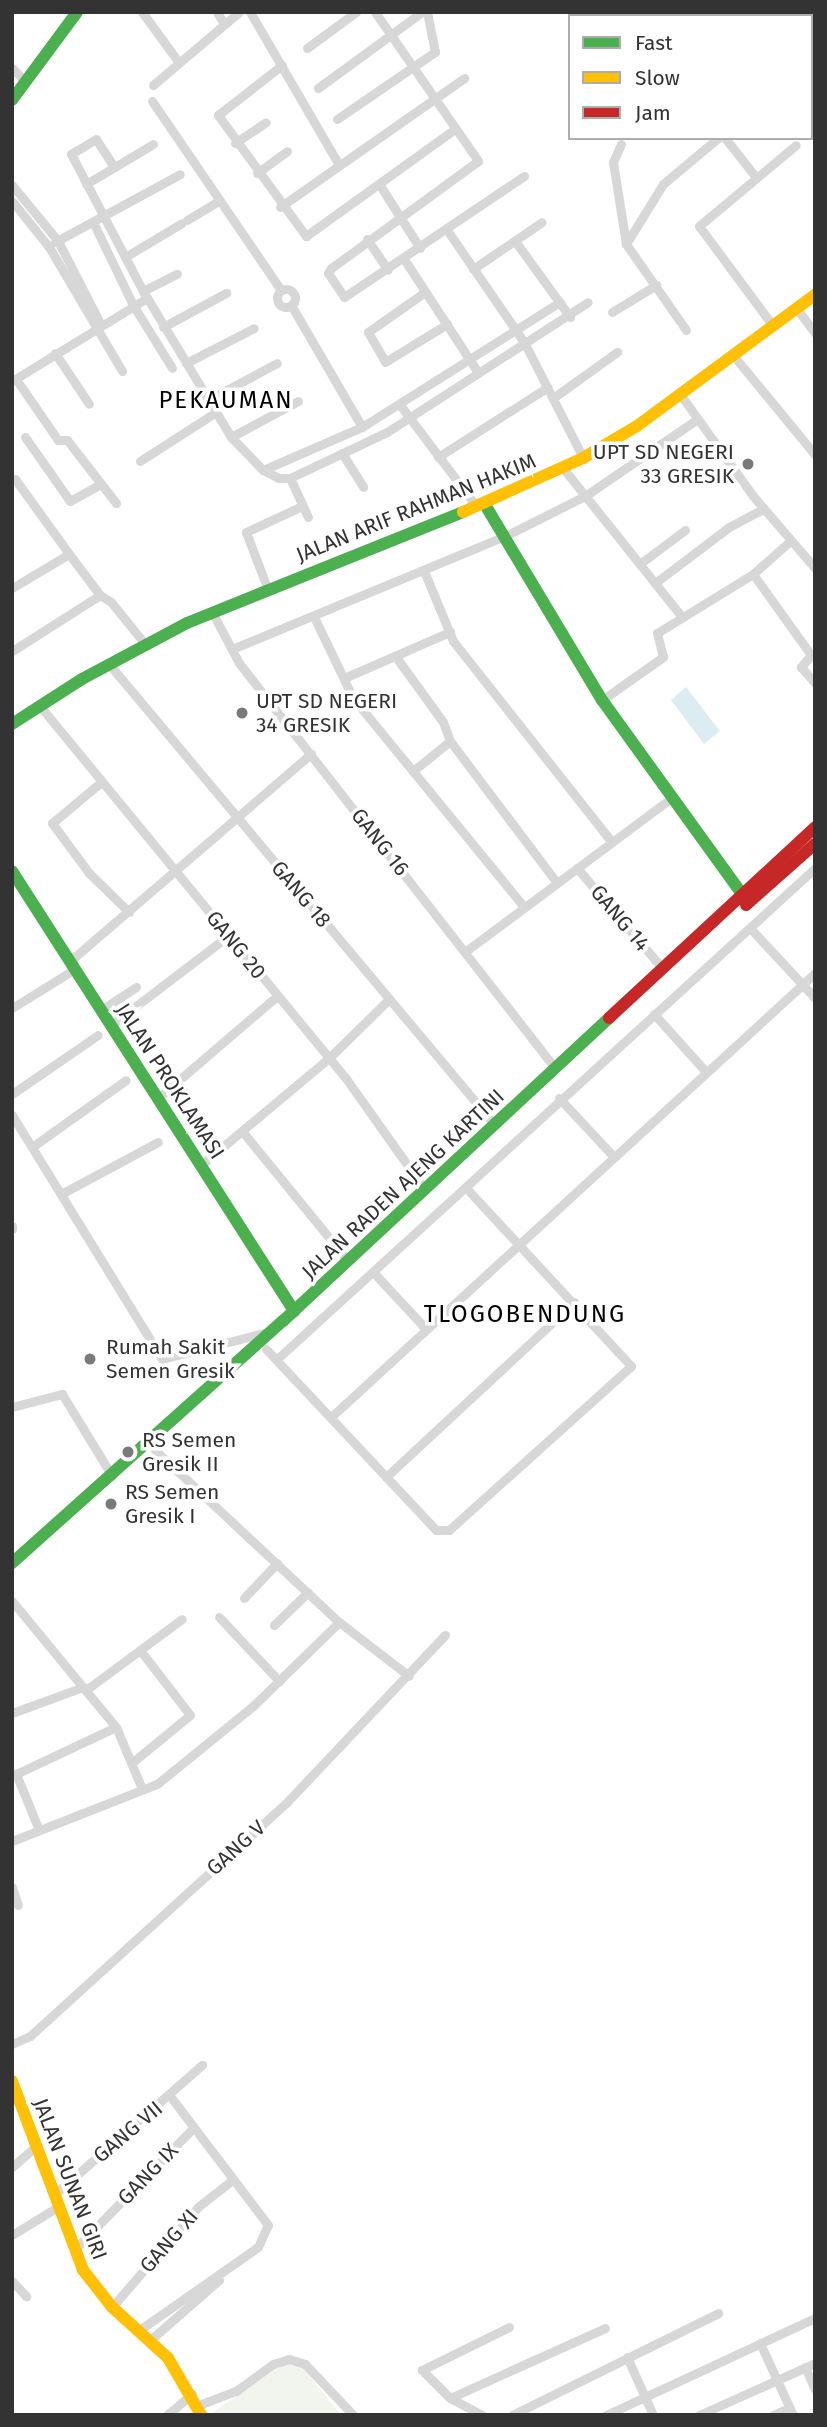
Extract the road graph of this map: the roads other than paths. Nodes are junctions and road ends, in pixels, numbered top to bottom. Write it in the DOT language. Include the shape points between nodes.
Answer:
graph roads {
  1 [pos="77,12"];
  2 [pos="142,12"];
  3 [pos="217,12"];
  4 [pos="239,12"];
  5 [pos="250,12"];
  6 [pos="356,12"];
  7 [pos="375,12"];
  8 [pos="425,12"];
  9 [pos="224,24"];
  10 [pos="391,35"];
  11 [pos="307,48"];
  12 [pos="177,60"];
  13 [pos="282,65"];
  14 [pos="413,67"];
  15 [pos="12,68"];
  16 [pos="464,78"];
  17 [pos="26,82"];
  18 [pos="153,85"];
  19 [pos="318,88"];
  20 [pos="434,99"];
  21 [pos="12,100"];
  22 [pos="152,101"];
  23 [pos="337,119"];
  24 [pos="266,121"];
  25 [pos="455,129"];
  26 [pos="716,140"];
  27 [pos="726,140"];
  28 [pos="236,143"];
  29 [pos="153,144"];
  30 [pos="621,144"];
  31 [pos="796,145"];
  32 [pos="288,151"];
  33 [pos="339,165"];
  34 [pos="114,167"];
  35 [pos="257,173"];
  36 [pos="180,174"];
  37 [pos="524,176"];
  38 [pos="755,176"];
  39 [pos="86,184"];
  40 [pos="379,184"];
  41 [pos="12,185"];
  42 [pos="12,201"];
  43 [pos="219,201"];
  44 [pos="280,206"];
  45 [pos="400,215"];
  46 [pos="104,217"];
  47 [pos="93,222"];
  48 [pos="542,222"];
  49 [pos="447,230"];
  50 [pos="368,239"];
  51 [pos="58,241"];
  52 [pos="515,241"];
  53 [pos="626,244"];
  54 [pos="49,247"];
  55 [pos="420,248"];
  56 [pos="125,257"];
  57 [pos="404,259"];
  58 [pos="388,270"];
  59 [pos="473,270"];
  60 [pos="177,274"];
  61 [pos="656,285"];
  62 [pos="425,292"];
  63 [pos="226,293"];
  64 [pos="145,294"];
  65 [pos="815,295"];
  66 [pos="559,302"];
  67 [pos="588,302"];
  68 [pos="133,305"];
  69 [pos="797,309"];
  70 [pos="612,312"];
  71 [pos="570,317"];
  72 [pos="447,324"];
  73 [pos="97,325"];
  74 [pos="773,326"];
  75 [pos="163,327"];
  76 [pos="254,328"];
  77 [pos="513,328"];
  78 [pos="686,330"];
  79 [pos="815,333"];
  80 [pos="524,342"];
  81 [pos="617,352"];
  82 [pos="55,353"];
  83 [pos="733,355"];
  84 [pos="469,357"];
  85 [pos="186,363"];
  86 [pos="277,363"];
  87 [pos="172,368"];
  88 [pos="122,371"];
  89 [pos="477,371"];
  90 [pos="14,380"];
  91 [pos="548,387"];
  92 [pos="680,394"];
  93 [pos="553,398"];
  94 [pos="208,400"];
  95 [pos="298,401"];
  96 [pos="89,404"];
  97 [pos="400,405"];
  98 [pos="216,412"];
  99 [pos="409,418"];
  100 [pos="376,419"];
  101 [pos="696,419"];
  102 [pos="362,427"];
  103 [pos="352,432"];
  104 [pos="387,432"];
  105 [pos="24,437"];
  106 [pos="232,437"];
  107 [pos="359,444"];
  108 [pos="342,453"];
  109 [pos="815,455"];
  110 [pos="438,457"];
  111 [pos="583,458"];
  112 [pos="140,461"];
  113 [pos="562,468"];
  114 [pos="263,470"];
  115 [pos="289,478"];
  116 [pos="15,480"];
  117 [pos="101,484"];
  118 [pos="363,487"];
  119 [pos="585,496"];
  120 [pos="116,503"];
  121 [pos="480,505"];
  122 [pos="302,506"];
  123 [pos="763,509"];
  124 [pos="307,517"];
  125 [pos="685,530"];
  126 [pos="503,537"];
  127 [pos="790,541"];
  128 [pos="70,554"];
  129 [pos="641,563"];
  130 [pos="815,568"];
  131 [pos="424,571"];
  132 [pos="753,574"];
  133 [pos="655,583"];
  134 [pos="12,588"];
  135 [pos="268,590"];
  136 [pos="100,595"];
  137 [pos="212,612"];
  138 [pos="314,617"];
  139 [pos="682,617"];
  140 [pos="450,632"];
  141 [pos="145,645"];
  142 [pos="232,649"];
  143 [pos="12,651"];
  144 [pos="396,657"];
  145 [pos="109,664"];
  146 [pos="344,678"];
  147 [pos="815,683"];
  148 [pos="602,700"];
  149 [pos="40,706"];
  150 [pos="12,724"];
  151 [pos="450,741"];
  152 [pos="311,754"];
  153 [pos="413,771"];
  154 [pos="100,783"];
  155 [pos="671,798"];
  156 [pos="235,816"];
  157 [pos="815,827"];
  158 [pos="612,842"];
  159 [pos="815,844"];
  160 [pos="577,868"];
  161 [pos="815,868"];
  162 [pos="12,871"];
  163 [pos="175,873"];
  164 [pos="557,883"];
  165 [pos="742,894"];
  166 [pos="524,907"];
  167 [pos="129,912"];
  168 [pos="716,925"];
  169 [pos="751,928"];
  170 [pos="229,935"];
  171 [pos="700,940"];
  172 [pos="466,951"];
  173 [pos="73,965"];
  174 [pos="662,968"];
  175 [pos="815,973"];
  176 [pos="802,985"];
  177 [pos="136,987"];
  178 [pos="277,996"];
  179 [pos="815,998"];
  180 [pos="389,999"];
  181 [pos="12,1008"];
  182 [pos="101,1010"];
  183 [pos="654,1014"];
  184 [pos="111,1025"];
  185 [pos="98,1035"];
  186 [pos="329,1058"];
  187 [pos="555,1068"];
  188 [pos="706,1072"];
  189 [pos="127,1080"];
  190 [pos="12,1094"];
  191 [pos="158,1098"];
  192 [pos="559,1098"];
  193 [pos="12,1115"];
  194 [pos="494,1124"];
  195 [pos="242,1131"];
  196 [pos="158,1142"];
  197 [pos="32,1147"];
  198 [pos="614,1157"];
  199 [pos="201,1165"];
  200 [pos="466,1188"];
  201 [pos="425,1190"];
  202 [pos="61,1195"];
  203 [pos="519,1244"];
  204 [pos="348,1261"];
  205 [pos="373,1272"];
  206 [pos="574,1302"];
  207 [pos="294,1311"];
  208 [pos="426,1329"];
  209 [pos="272,1331"];
  210 [pos="267,1349"];
  211 [pos="277,1360"];
  212 [pos="12,1407"];
  213 [pos="331,1417"];
  214 [pos="155,1450"];
  215 [pos="112,1476"];
  216 [pos="386,1477"];
  217 [pos="81,1509"];
  218 [pos="12,1563"];
  219 [pos="277,1563"];
  220 [pos="12,1575"];
  221 [pos="307,1592"];
  222 [pos="244,1598"];
  223 [pos="12,1601"];
  224 [pos="219,1617"];
  225 [pos="182,1619"];
  226 [pos="339,1622"];
  227 [pos="274,1625"];
  228 [pos="445,1635"];
  229 [pos="140,1650"];
  230 [pos="409,1676"];
  231 [pos="279,1681"];
  232 [pos="85,1688"];
  233 [pos="12,1713"];
  234 [pos="116,1727"];
  235 [pos="134,1761"];
  236 [pos="142,1789"];
  237 [pos="39,1829"];
  238 [pos="12,1841"];
  239 [pos="12,1887"];
  240 [pos="18,1905"];
  241 [pos="12,2044"];
  242 [pos="202,2066"];
  243 [pos="12,2081"];
  244 [pos="170,2096"];
  245 [pos="193,2128"];
  246 [pos="37,2145"];
  247 [pos="12,2167"];
  248 [pos="231,2181"];
  249 [pos="57,2200"];
  250 [pos="12,2235"];
  251 [pos="258,2247"];
  252 [pos="74,2250"];
  253 [pos="12,2281"];
  254 [pos="26,2296"];
  255 [pos="112,2307"];
  256 [pos="718,2313"];
  257 [pos="815,2318"];
  258 [pos="509,2327"];
  259 [pos="605,2328"];
  260 [pos="138,2331"];
  261 [pos="149,2341"];
  262 [pos="760,2343"];
  263 [pos="627,2357"];
  264 [pos="815,2362"];
  265 [pos="805,2367"];
  266 [pos="777,2379"];
  267 [pos="815,2389"];
  268 [pos="645,2397"];
  269 [pos="450,2398"];
  270 [pos="197,2405"];
  271 [pos="791,2411"];
  272 [pos="167,2415"];
  273 [pos="353,2415"];
  274 [pos="482,2415"];
  275 [pos="512,2415"];
  276 [pos="606,2415"];
  277 [pos="653,2415"];
  278 [pos="699,2415"];
  279 [pos="773,2415"];
  1 -- 17 [label="main road"];
  2 -- 12 [label="street"];
  3 -- 9 [label="street"];
  4 -- 9 [label="street"];
  5 -- 13 [label="street"];
  6 -- 11 [label="street"];
  7 -- 10 [label="street"];
  8 -- 10 [label="street"];
  8 -- 14 [label="street" via="438,48"];
  9 -- 12 [label="street"];
  10 -- 14 [label="street"];
  10 -- 19 [label="street"];
  12 -- 18 [label="street"];
  13 -- 28 [label="street" via="218,111"];
  13 -- 33 [label="street"];
  14 -- 20 [label="street"];
  14 -- 23 [label="street"];
  15 -- 17 [label="street"];
  16 -- 20 [label="street"];
  17 -- 21 [label="main road"];
  20 -- 25 [label="street"];
  20 -- 33 [label="street"];
  22 -- 43 [label="street"];
  24 -- 28 [label="street"];
  25 -- 40 [label="street"];
  25 -- 45 [label="street" via="477,163"];
  26 -- 53 [label="street" via="663,184"];
  27 -- 38 [label="street"];
  28 -- 35 [label="street"];
  29 -- 34 [label="street"];
  30 -- 53 [label="street" via="613,162"];
  31 -- 38 [label="street"];
  32 -- 35 [label="street"];
  33 -- 44 [label="street"];
  34 -- 39 [label="street"];
  34 -- 39 [label="street" via="96,139 72,153"];
  35 -- 44 [label="street"];
  36 -- 46 [label="street"];
  37 -- 49 [label="street"];
  38 -- 74 [label="street" via="699,226"];
  39 -- 46 [label="street"];
  40 -- 44 [label="street" via="306,236"];
  40 -- 45 [label="street"];
  41 -- 51 [label="street"];
  42 -- 54 [label="street"];
  43 -- 56 [label="street"];
  43 -- 102 [label="street" via="281,290 293,291 291,305"];
  45 -- 50 [label="street"];
  45 -- 55 [label="street"];
  46 -- 47 [label="street"];
  46 -- 56 [label="street"];
  47 -- 51 [label="street"];
  47 -- 68 [label="street"];
  48 -- 52 [label="street"];
  49 -- 55 [label="street"];
  49 -- 59 [label="street"];
  50 -- 58 [label="street"];
  50 -- 58 [label="street" via="329,271 344,297"];
  51 -- 54 [label="street"];
  51 -- 73 [label="street"];
  52 -- 59 [label="street"];
  52 -- 66 [label="street"];
  53 -- 61 [label="street"];
  54 -- 73 [label="street"];
  55 -- 57 [label="street"];
  56 -- 64 [label="street"];
  57 -- 58 [label="street"];
  57 -- 62 [label="street"];
  59 -- 77 [label="street"];
  60 -- 64 [label="street"];
  61 -- 70 [label="street"];
  61 -- 78 [label="street"];
  62 -- 72 [label="street"];
  62 -- 72 [label="street" via="368,332 385,362"];
  63 -- 75 [label="street"];
  64 -- 68 [label="street"];
  64 -- 75 [label="street"];
  65 -- 69 [label="main road, JALAN ARIF RAHMAN HAKIM"];
  66 -- 71 [label="street"];
  66 -- 77 [label="street"];
  67 -- 71 [label="street"];
  68 -- 73 [label="street"];
  68 -- 87 [label="street"];
  69 -- 74 [label="main road, JALAN ARIF RAHMAN HAKIM"];
  69 -- 79 [label="street"];
  71 -- 80 [label="street"];
  72 -- 84 [label="street"];
  73 -- 82 [label="street"];
  73 -- 88 [label="street"];
  74 -- 83 [label="main road, JALAN ARIF RAHMAN HAKIM"];
  75 -- 85 [label="street"];
  76 -- 85 [label="street"];
  77 -- 80 [label="street"];
  77 -- 84 [label="street"];
  80 -- 89 [label="street"];
  80 -- 91 [label="street"];
  81 -- 93 [label="street"];
  82 -- 90 [label="street"];
  82 -- 96 [label="street"];
  83 -- 92 [label="main road, JALAN ARIF RAHMAN HAKIM"];
  83 -- 109 [label="street"];
  84 -- 89 [label="street"];
  84 -- 97 [label="street"];
  85 -- 94 [label="street"];
  86 -- 94 [label="street"];
  89 -- 99 [label="street"];
  90 -- 117 [label="street" via="58,440 67,440"];
  91 -- 93 [label="street"];
  91 -- 110 [label="street"];
  92 -- 101 [label="street"];
  92 -- 111 [label="main road, JALAN ARIF RAHMAN HAKIM"];
  93 -- 111 [label="street"];
  94 -- 98 [label="street"];
  95 -- 106 [label="street"];
  97 -- 99 [label="street"];
  97 -- 100 [label="street"];
  98 -- 106 [label="street"];
  98 -- 112 [label="street"];
  99 -- 104 [label="street"];
  99 -- 110 [label="street"];
  100 -- 102 [label="street"];
  100 -- 104 [label="street"];
  101 -- 119 [label="street"];
  101 -- 123 [label="street"];
  102 -- 103 [label="street"];
  103 -- 107 [label="street"];
  103 -- 114 [label="street"];
  104 -- 107 [label="street"];
  105 -- 117 [label="street" via="70,501"];
  106 -- 114 [label="street"];
  107 -- 108 [label="street"];
  108 -- 115 [label="street"];
  108 -- 118 [label="street"];
  110 -- 121 [label="street"];
  111 -- 113 [label="main road, JALAN ARIF RAHMAN HAKIM"];
  113 -- 119 [label="street"];
  113 -- 121 [label="main road, JALAN ARIF RAHMAN HAKIM"];
  114 -- 115 [label="street"];
  115 -- 122 [label="street"];
  116 -- 128 [label="street"];
  117 -- 120 [label="street"];
  119 -- 126 [label="street"];
  119 -- 129 [label="street"];
  121 -- 126 [label="main road"];
  121 -- 135 [label="main road, JALAN ARIF RAHMAN HAKIM"];
  122 -- 124 [label="street"];
  122 -- 135 [label="street" via="245,534"];
  123 -- 127 [label="street"];
  123 -- 133 [label="street" via="729,527"];
  125 -- 129 [label="street"];
  126 -- 131 [label="street"];
  126 -- 148 [label="main road"];
  127 -- 130 [label="street"];
  127 -- 132 [label="street"];
  128 -- 134 [label="street"];
  128 -- 136 [label="street"];
  129 -- 133 [label="street"];
  131 -- 138 [label="street"];
  131 -- 140 [label="street"];
  132 -- 139 [label="street"];
  132 -- 147 [label="street" via="811,655 802,667"];
  133 -- 139 [label="street"];
  135 -- 137 [label="main road, JALAN ARIF RAHMAN HAKIM"];
  136 -- 141 [label="street"];
  136 -- 143 [label="street"];
  137 -- 141 [label="main road, JALAN ARIF RAHMAN HAKIM"];
  137 -- 142 [label="street, GANG 16"];
  138 -- 142 [label="street"];
  138 -- 146 [label="street"];
  139 -- 148 [label="street" via="656,635 661,659"];
  140 -- 144 [label="street"];
  140 -- 158 [label="street"];
  141 -- 145 [label="main road, JALAN ARIF RAHMAN HAKIM"];
  142 -- 152 [label="street, GANG 16"];
  144 -- 146 [label="street"];
  144 -- 151 [label="street" via="443,722"];
  145 -- 149 [label="main road, JALAN ARIF RAHMAN HAKIM"];
  145 -- 156 [label="street, GANG 18"];
  146 -- 153 [label="street" via="354,698"];
  148 -- 155 [label="main road"];
  149 -- 150 [label="main road, JALAN ARIF RAHMAN HAKIM"];
  149 -- 154 [label="street, GANG 20"];
  151 -- 153 [label="street"];
  151 -- 164 [label="street"];
  152 -- 156 [label="street"];
  152 -- 172 [label="street, GANG 16"];
  153 -- 166 [label="street"];
  154 -- 163 [label="street, GANG 20"];
  154 -- 167 [label="street" via="52,823 89,873"];
  155 -- 158 [label="street"];
  155 -- 165 [label="main road"];
  156 -- 163 [label="street"];
  156 -- 180 [label="street, GANG 18"];
  157 -- 165 [label="main road, JALAN RADEN AJENG KARTINI"];
  158 -- 160 [label="street"];
  159 -- 168 [label="main road, JALAN RADEN AJENG KARTINI"];
  160 -- 164 [label="street"];
  160 -- 174 [label="street, GANG 14"];
  161 -- 169 [label="street"];
  162 -- 173 [label="main road, JALAN PROKLAMASI"];
  163 -- 167 [label="street"];
  163 -- 170 [label="street, GANG 20"];
  164 -- 166 [label="street"];
  165 -- 168 [label="main road, JALAN RADEN AJENG KARTINI"];
  166 -- 172 [label="street"];
  167 -- 173 [label="street"];
  168 -- 171 [label="main road, JALAN RADEN AJENG KARTINI"];
  169 -- 176 [label="street"];
  169 -- 183 [label="street"];
  170 -- 178 [label="street, GANG 20"];
  170 -- 184 [label="street"];
  171 -- 174 [label="main road, JALAN RADEN AJENG KARTINI"];
  171 -- 210 [label="main road, JALAN RADEN AJENG KARTINI"];
  172 -- 187 [label="street, GANG 16"];
  173 -- 181 [label="street"];
  173 -- 182 [label="main road, JALAN PROKLAMASI"];
  174 -- 187 [label="main road, JALAN RADEN AJENG KARTINI"];
  175 -- 176 [label="street"];
  176 -- 179 [label="street"];
  176 -- 188 [label="street"];
  177 -- 182 [label="street"];
  178 -- 186 [label="street, GANG 20"];
  178 -- 191 [label="street"];
  180 -- 186 [label="street"];
  180 -- 194 [label="street, GANG 18"];
  182 -- 184 [label="main road, JALAN PROKLAMASI"];
  183 -- 188 [label="street"];
  183 -- 192 [label="street"];
  184 -- 191 [label="main road, JALAN PROKLAMASI"];
  185 -- 190 [label="street"];
  186 -- 195 [label="street"];
  186 -- 201 [label="street, GANG 20"];
  187 -- 194 [label="main road, JALAN RADEN AJENG KARTINI"];
  188 -- 198 [label="street"];
  189 -- 197 [label="street"];
  191 -- 199 [label="main road, JALAN PROKLAMASI"];
  192 -- 198 [label="street"];
  192 -- 200 [label="street"];
  193 -- 197 [label="street"];
  194 -- 201 [label="main road, JALAN RADEN AJENG KARTINI"];
  195 -- 199 [label="street"];
  195 -- 204 [label="street"];
  196 -- 202 [label="street"];
  197 -- 202 [label="street"];
  198 -- 203 [label="street"];
  199 -- 207 [label="main road, JALAN PROKLAMASI"];
  200 -- 203 [label="street"];
  200 -- 205 [label="street"];
  201 -- 204 [label="main road, JALAN RADEN AJENG KARTINI"];
  202 -- 209 [label="street" via="162,1359"];
  203 -- 206 [label="street"];
  203 -- 208 [label="street"];
  204 -- 207 [label="main road, JALAN RADEN AJENG KARTINI"];
  205 -- 208 [label="street"];
  205 -- 211 [label="street"];
  206 -- 216 [label="street"];
  206 -- 216 [label="street" via="630,1363 628,1372 449,1530 436,1530"];
  207 -- 209 [label="main road, JALAN RADEN AJENG KARTINI"];
  208 -- 213 [label="street"];
  209 -- 215 [label="main road, JALAN RADEN AJENG KARTINI"];
  210 -- 211 [label="street"];
  210 -- 214 [label="main road, JALAN RADEN AJENG KARTINI"];
  211 -- 213 [label="street"];
  212 -- 215 [label="street" via="62,1394"];
  213 -- 216 [label="street"];
  214 -- 217 [label="main road, JALAN RADEN AJENG KARTINI"];
  214 -- 219 [label="street"];
  215 -- 217 [label="main road, JALAN RADEN AJENG KARTINI"];
  217 -- 218 [label="main road, JALAN RADEN AJENG KARTINI"];
  217 -- 220 [label="main road, JALAN RADEN AJENG KARTINI"];
  219 -- 221 [label="street"];
  219 -- 222 [label="street"];
  221 -- 226 [label="street"];
  221 -- 227 [label="street"];
  223 -- 232 [label="street"];
  224 -- 231 [label="street"];
  225 -- 229 [label="street"];
  226 -- 230 [label="street"];
  226 -- 231 [label="street"];
  228 -- 230 [label="street, GANG V"];
  229 -- 232 [label="street"];
  229 -- 235 [label="street" via="190,1715"];
  230 -- 241 [label="street, GANG V" via="287,1802 30,2036"];
  231 -- 236 [label="street" via="157,1784"];
  232 -- 233 [label="street"];
  232 -- 234 [label="street"];
  234 -- 235 [label="street"];
  234 -- 237 [label="street" via="16,1774"];
  235 -- 236 [label="street"];
  236 -- 237 [label="street"];
  237 -- 238 [label="street"];
  239 -- 240 [label="street"];
  242 -- 244 [label="street, GANG VII"];
  243 -- 246 [label="main road, JALAN SUNAN GIRI"];
  244 -- 245 [label="street"];
  244 -- 249 [label="street, GANG VII"];
  245 -- 248 [label="street"];
  245 -- 252 [label="street, GANG IX"];
  246 -- 247 [label="street"];
  246 -- 249 [label="main road, JALAN SUNAN GIRI"];
  248 -- 251 [label="street" via="268,2225"];
  248 -- 255 [label="street, GANG XI" via="199,2206"];
  249 -- 250 [label="street, GANG VII"];
  249 -- 252 [label="main road, JALAN SUNAN GIRI"];
  251 -- 260 [label="street"];
  251 -- 261 [label="street"];
  252 -- 255 [label="main road, JALAN SUNAN GIRI" via="94,2288"];
  253 -- 254 [label="street"];
  255 -- 260 [label="main road, JALAN SUNAN GIRI"];
  256 -- 263 [label="street"];
  257 -- 262 [label="street"];
  258 -- 269 [label="street" via="423,2369"];
  259 -- 269 [label="street"];
  260 -- 261 [label="main road, JALAN SUNAN GIRI"];
  261 -- 270 [label="main road, JALAN SUNAN GIRI" via="168,2358"];
  262 -- 266 [label="street"];
  262 -- 268 [label="street"];
  263 -- 268 [label="street"];
  263 -- 275 [label="street"];
  264 -- 265 [label="street"];
  265 -- 266 [label="street"];
  265 -- 267 [label="street"];
  266 -- 271 [label="street"];
  266 -- 278 [label="street"];
  268 -- 276 [label="street"];
  268 -- 277 [label="street"];
  269 -- 274 [label="street"];
  270 -- 272 [label="street"];
  270 -- 273 [label="street" via="236,2390 273,2364 293,2359 305,2364"];
  271 -- 279 [label="street"];
}
